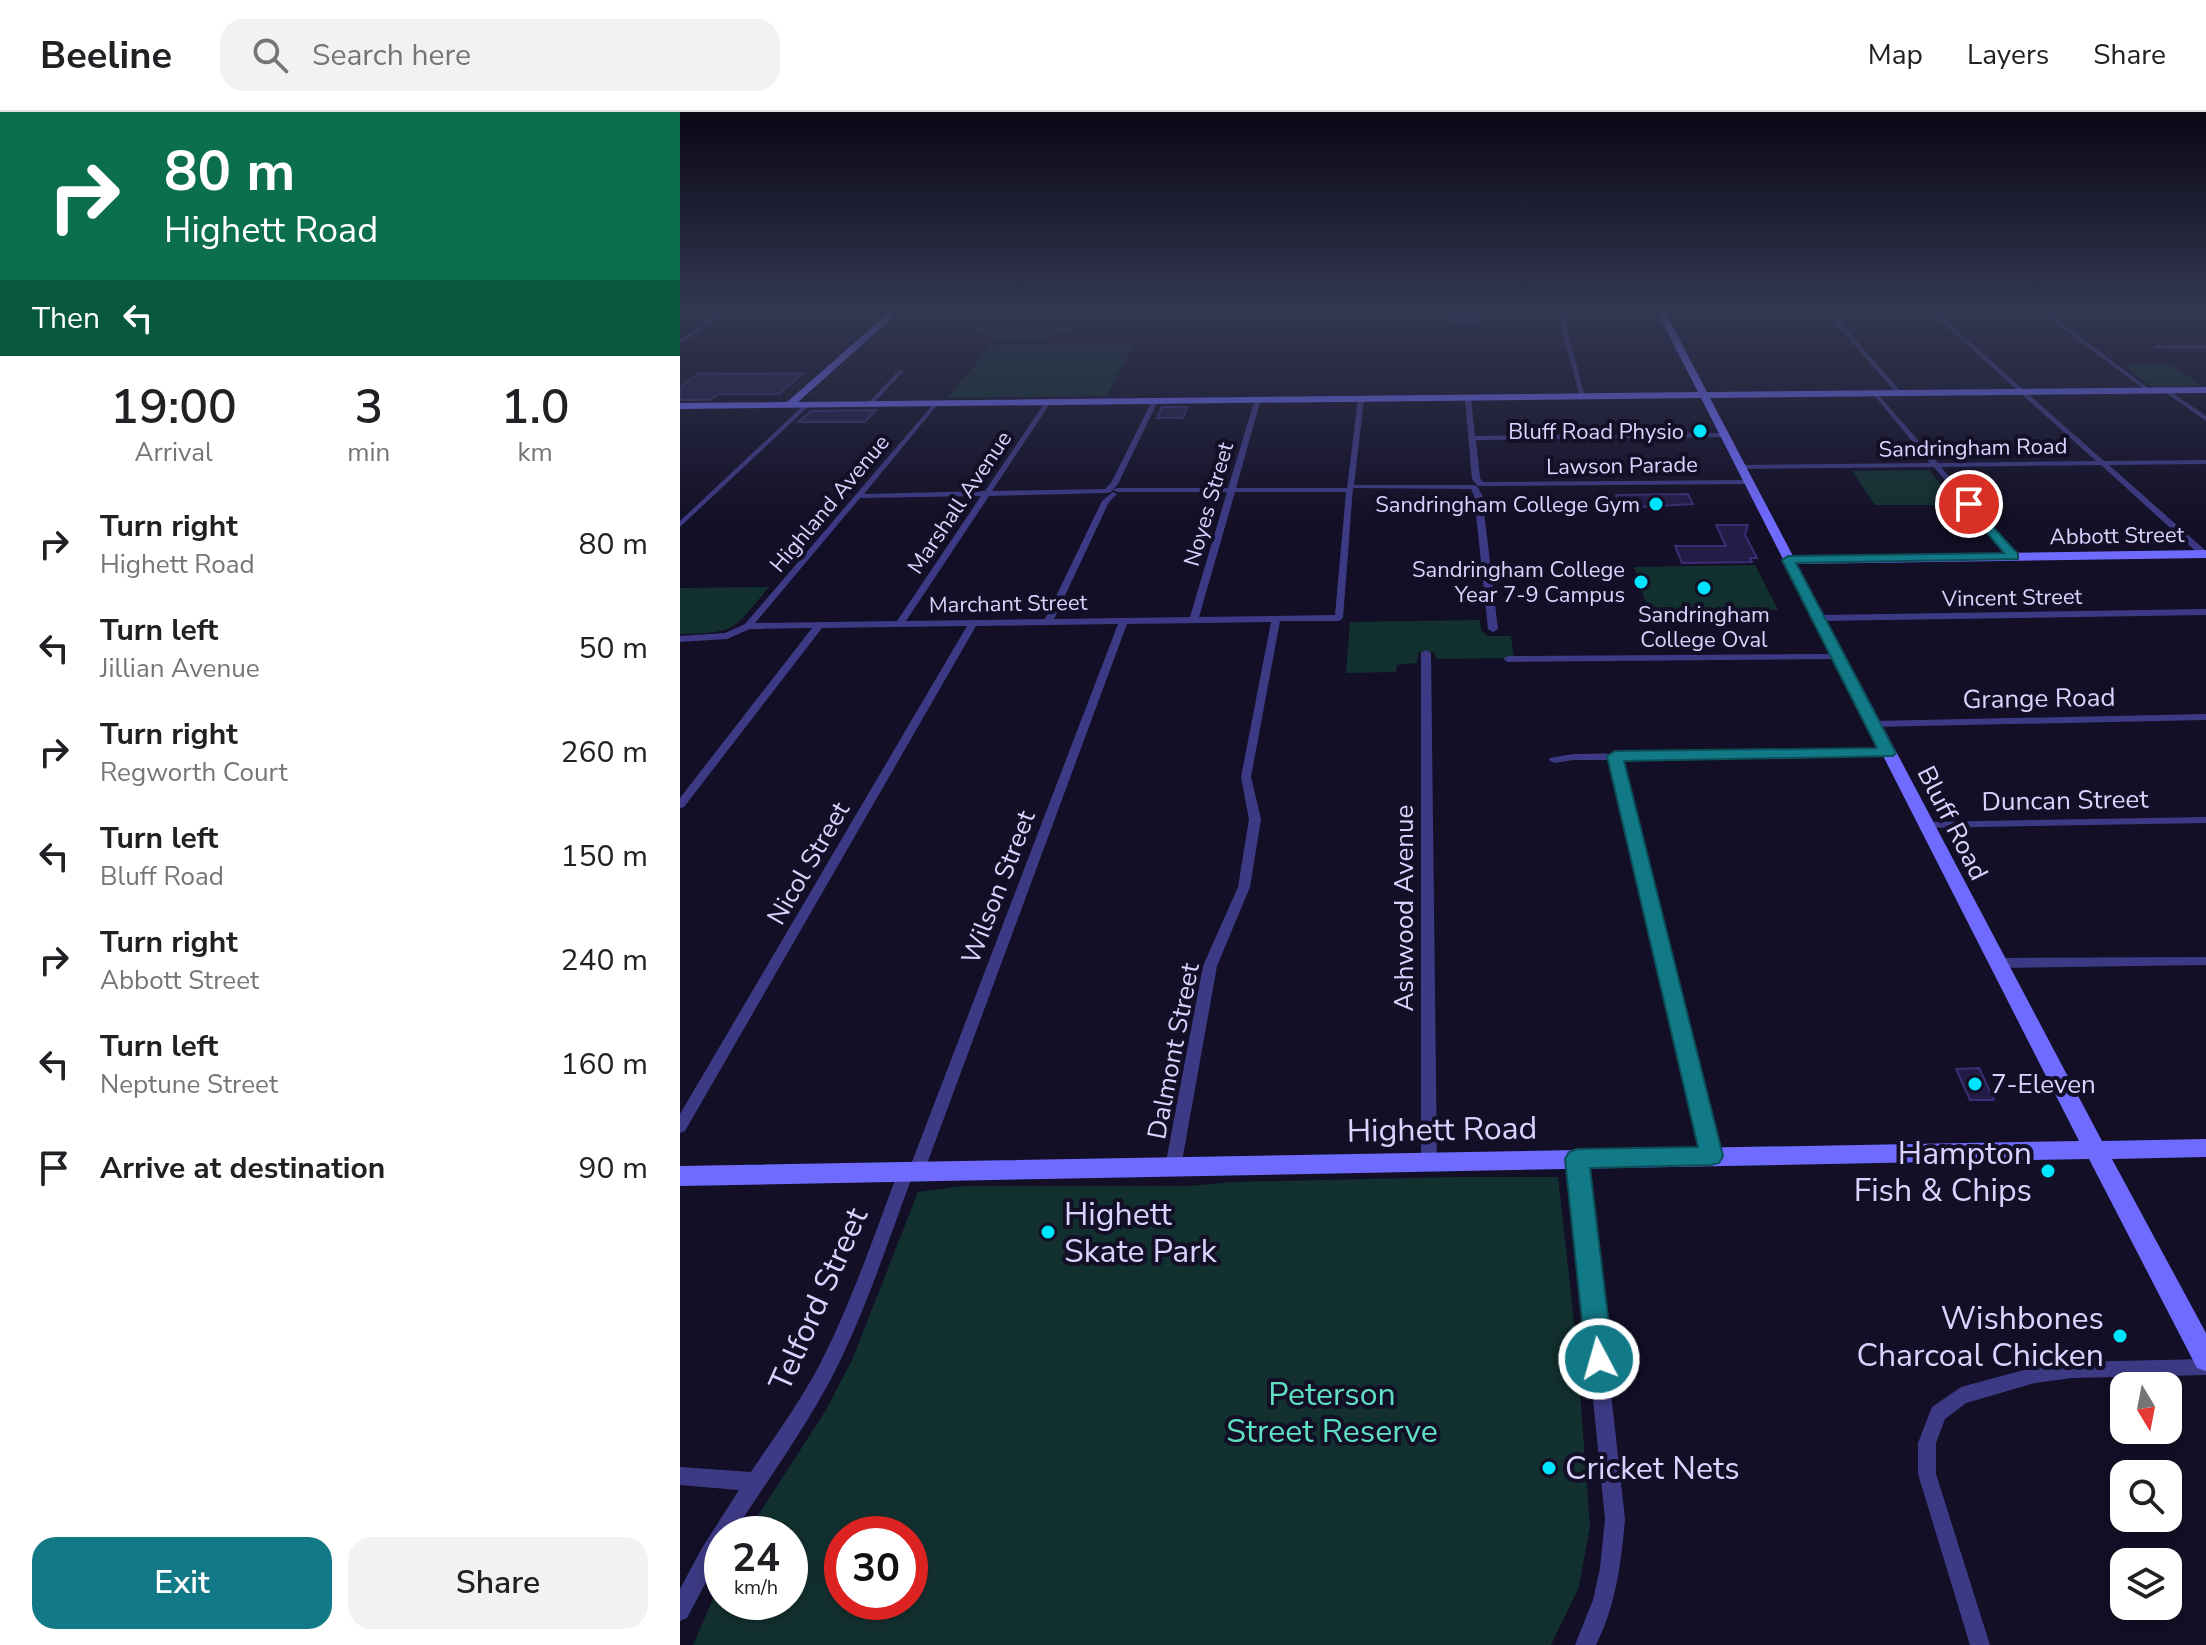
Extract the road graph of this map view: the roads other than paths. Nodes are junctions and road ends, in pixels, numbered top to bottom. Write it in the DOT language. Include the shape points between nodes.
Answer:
graph roads {
  1 [pos="818,380"];
  2 [pos="893,380"];
  3 [pos="1578,380"];
  4 [pos="1694,380"];
  5 [pos="1887,380"];
  6 [pos="2007,380"];
  7 [pos="2134,380"];
  8 [pos="2206,390"];
  9 [pos="2149,391"];
  10 [pos="2167,391"];
  11 [pos="2021,392"];
  12 [pos="1899,393"];
  13 [pos="1582,394"];
  14 [pos="1876,394"];
  15 [pos="1702,395"];
  16 [pos="1468,398"];
  17 [pos="1258,399"];
  18 [pos="1361,399"];
  19 [pos="1155,401"];
  20 [pos="1048,402"];
  21 [pos="936,403"];
  22 [pos="790,404"];
  23 [pos="808,404"];
  24 [pos="870,404"];
  25 [pos="680,406"];
  26 [pos="2206,419"];
  27 [pos="1723,435"];
  28 [pos="1473,438"];
  29 [pos="2206,462"];
  30 [pos="2102,463"];
  31 [pos="1936,465"];
  32 [pos="1744,474"];
  33 [pos="1477,486"];
  34 [pos="1352,489"];
  35 [pos="1231,490"];
  36 [pos="1111,492"];
  37 [pos="986,494"];
  38 [pos="859,496"];
  39 [pos="680,525"];
  40 [pos="2205,554"];
  41 [pos="2013,557"];
  42 [pos="1788,560"];
  43 [pos="2206,612"];
  44 [pos="1818,618"];
  45 [pos="1194,619"];
  46 [pos="1276,619"];
  47 [pos="1049,620"];
  48 [pos="1124,620"];
  49 [pos="974,622"];
  50 [pos="900,623"];
  51 [pos="819,625"];
  52 [pos="748,626"];
  53 [pos="1493,629"];
  54 [pos="680,639"];
  55 [pos="1426,653"];
  56 [pos="1839,657"];
  57 [pos="1508,659"];
  58 [pos="2206,717"];
  59 [pos="1873,724"];
  60 [pos="1888,753"];
  61 [pos="1615,756"];
  62 [pos="1554,760"];
  63 [pos="680,805"];
  64 [pos="2206,820"];
  65 [pos="1925,825"];
  66 [pos="2206,961"];
  67 [pos="1997,963"];
  68 [pos="680,1127"];
  69 [pos="2206,1148"];
  70 [pos="2094,1149"];
  71 [pos="1711,1156"];
  72 [pos="1577,1159"];
  73 [pos="1429,1162"];
  74 [pos="1173,1167"];
  75 [pos="911,1172"];
  76 [pos="680,1176"];
  77 [pos="2206,1359"];
  78 [pos="2206,1367"];
  79 [pos="680,1476"];
  80 [pos="753,1482"];
  81 [pos="680,1611"];
  82 [pos="1585,1645"];
  83 [pos="1980,1645"];
  1 -- 22 [label="main road"];
  2 -- 24 [label="street"];
  3 -- 13 [label="street"];
  4 -- 15 [label="main road, Bluff Road"];
  5 -- 12 [label="street"];
  6 -- 11 [label="street"];
  7 -- 9 [label="street"];
  8 -- 10 [label="main road"];
  9 -- 10 [label="main road"];
  9 -- 11 [label="main road"];
  10 -- 26 [label="street"];
  11 -- 12 [label="main road"];
  11 -- 30 [label="street"];
  12 -- 14 [label="main road"];
  13 -- 15 [label="main road"];
  13 -- 16 [label="main road"];
  14 -- 15 [label="main road"];
  14 -- 31 [label="street"];
  15 -- 27 [label="main road, Bluff Road"];
  16 -- 18 [label="main road"];
  16 -- 28 [label="street"];
  17 -- 18 [label="main road"];
  17 -- 19 [label="main road"];
  17 -- 35 [label="street, Noyes Street"];
  18 -- 34 [label="street"];
  19 -- 20 [label="main road"];
  19 -- 36 [label="street"];
  20 -- 21 [label="main road"];
  20 -- 37 [label="street, Marshall Avenue"];
  21 -- 24 [label="main road"];
  21 -- 38 [label="street, Highland Avenue"];
  22 -- 23 [label="main road"];
  22 -- 25 [label="main road"];
  23 -- 24 [label="main road"];
  23 -- 39 [label="street"];
  27 -- 28 [label="street"];
  27 -- 32 [label="main road, Bluff Road"];
  28 -- 33 [label="street"];
  29 -- 30 [label="street, Sandringham Road"];
  30 -- 31 [label="street, Sandringham Road"];
  30 -- 40 [label="street"];
  31 -- 32 [label="street, Sandringham Road"];
  31 -- 41 [label="street"];
  32 -- 33 [label="street, Lawson Parade"];
  32 -- 42 [label="main road, Bluff Road"];
  33 -- 34 [label="street, Lawson Parade"];
  33 -- 53 [label="street"];
  34 -- 35 [label="street, Lawson Parade"];
  34 -- 46 [label="street, Marchant Street" via="1339,618"];
  35 -- 36 [label="street, Lawson Parade"];
  35 -- 45 [label="street, Noyes Street"];
  36 -- 37 [label="street, Lawson Parade"];
  36 -- 47 [label="street"];
  37 -- 38 [label="street, Lawson Parade"];
  37 -- 50 [label="street, Marshall Avenue"];
  38 -- 52 [label="street, Highland Avenue"];
  40 -- 41 [label="main road, Abbott Street"];
  41 -- 42 [label="main road, Abbott Street"];
  42 -- 44 [label="main road, Bluff Road"];
  43 -- 44 [label="street, Vincent Street"];
  44 -- 56 [label="main road, Bluff Road"];
  45 -- 46 [label="street, Marchant Street"];
  45 -- 48 [label="street, Marchant Street"];
  46 -- 74 [label="street, Dalmont Street" via="1246,777 1255,819 1244,887 1210,966"];
  47 -- 48 [label="street, Marchant Street"];
  47 -- 49 [label="street, Marchant Street"];
  48 -- 75 [label="street, Wilson Street"];
  49 -- 50 [label="street, Marchant Street"];
  49 -- 68 [label="street, Nicol Street"];
  50 -- 51 [label="street, Marchant Street"];
  51 -- 52 [label="street, Marchant Street"];
  51 -- 63 [label="street"];
  52 -- 54 [label="street, Marchant Street" via="727,636"];
  55 -- 73 [label="street, Ashwood Avenue"];
  56 -- 57 [label="street"];
  56 -- 59 [label="main road, Bluff Road"];
  58 -- 59 [label="street, Grange Road"];
  59 -- 60 [label="main road, Bluff Road"];
  60 -- 61 [label="street"];
  60 -- 65 [label="main road, Bluff Road"];
  61 -- 62 [label="street"];
  61 -- 71 [label="street"];
  64 -- 65 [label="street, Duncan Street"];
  65 -- 67 [label="main road, Bluff Road"];
  66 -- 67 [label="street"];
  67 -- 70 [label="main road, Bluff Road"];
  69 -- 70 [label="main road, Highett Road"];
  70 -- 71 [label="main road, Highett Road"];
  70 -- 77 [label="main road, Bluff Road"];
  71 -- 72 [label="main road, Highett Road"];
  72 -- 73 [label="main road, Highett Road"];
  72 -- 82 [label="street" via="1615,1519 1602,1607"];
  73 -- 74 [label="main road, Highett Road"];
  74 -- 75 [label="main road, Highett Road"];
  75 -- 76 [label="main road, Highett Road"];
  75 -- 80 [label="street, Telford Street" via="831,1362"];
  78 -- 83 [label="street" via="2035,1375 1961,1396 1938,1413 1927,1443 1927,1474"];
  79 -- 80 [label="street"];
  80 -- 81 [label="street, Telford Street"];
}
